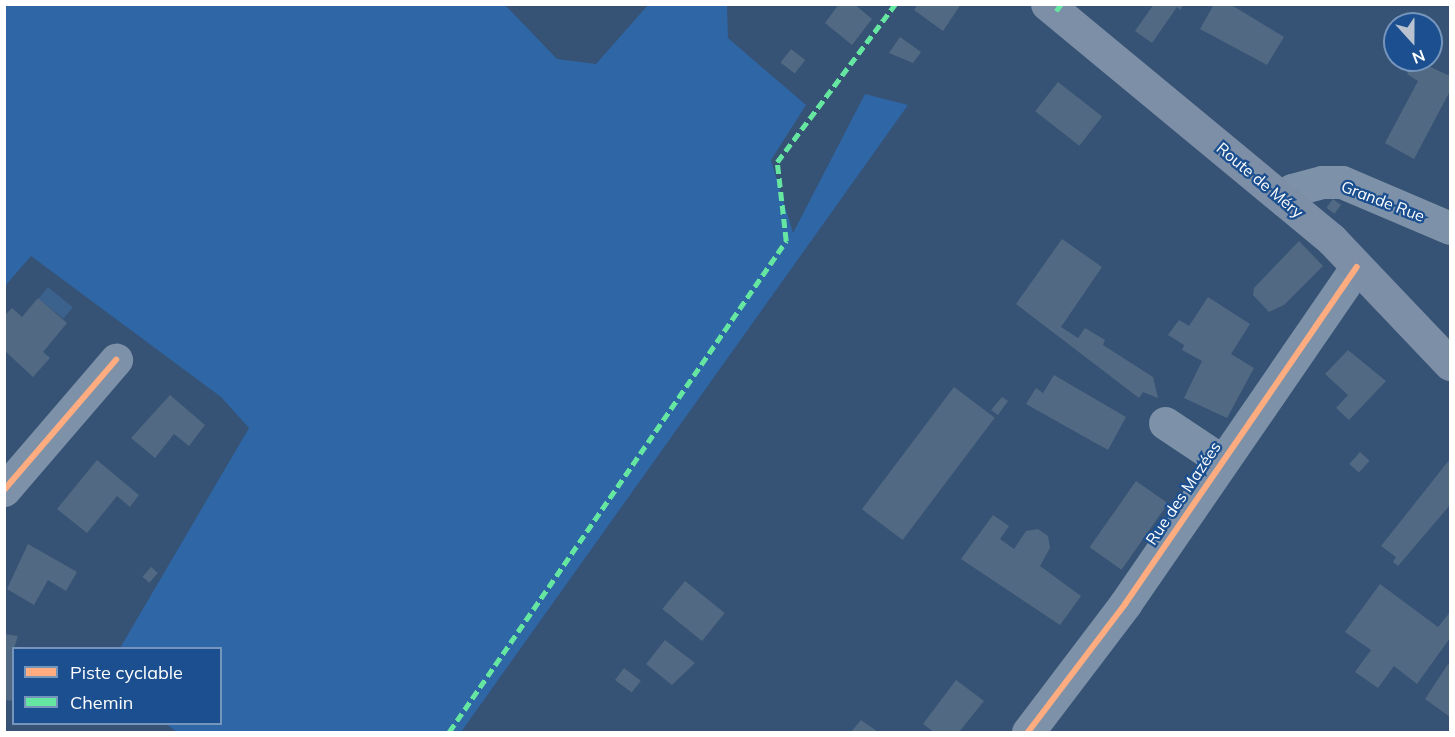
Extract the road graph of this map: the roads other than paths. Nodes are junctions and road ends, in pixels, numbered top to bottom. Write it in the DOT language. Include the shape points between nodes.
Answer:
graph roads {
  1 [pos="1052,8"];
  2 [pos="1285,201"];
  3 [pos="1450,228"];
  4 [pos="1357,267"];
  5 [pos="116,360"];
  6 [pos="1450,364"];
  7 [pos="1165,423"];
  8 [pos="1222,460"];
  9 [pos="4,490"];
  10 [pos="1028,732"];
  1 -- 2 [label="main road, Route de Méry"];
  2 -- 3 [label="street, Grande Rue" via="1292,190 1322,182 1342,182"];
  2 -- 4 [label="main road, Route de Méry"];
  4 -- 6 [label="main road, Route de Méry"];
  4 -- 8 [label="street, Rue des Mazées"];
  5 -- 9 [label="street"];
  7 -- 8 [label="street"];
  8 -- 10 [label="street, Rue des Mazées" via="1125,604"];
}
